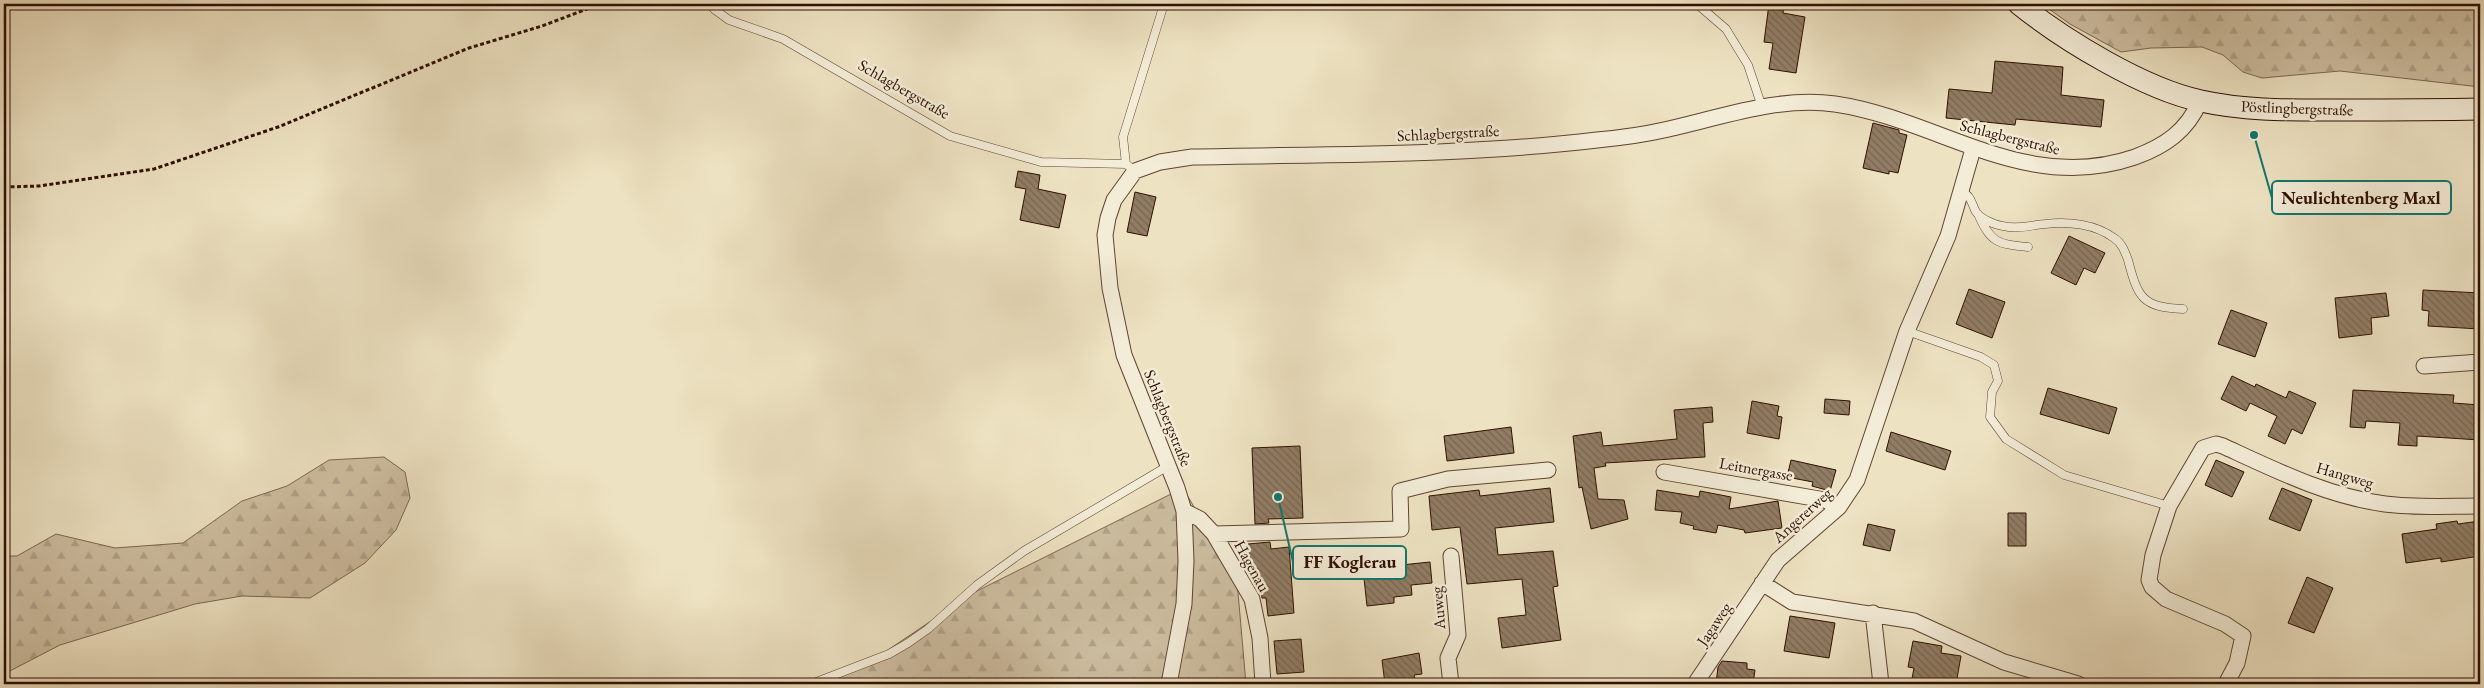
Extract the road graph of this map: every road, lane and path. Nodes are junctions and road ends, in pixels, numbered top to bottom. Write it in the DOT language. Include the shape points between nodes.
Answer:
graph roads {
  1 [pos="600,4"];
  2 [pos="651,4"];
  3 [pos="1164,4"];
  4 [pos="1697,4"];
  5 [pos="2019,4"];
  6 [pos="712,7"];
  7 [pos="2200,101"];
  8 [pos="1762,107"];
  9 [pos="2480,109"];
  10 [pos="1973,149"];
  11 [pos="1130,168"];
  12 [pos="4,188"];
  13 [pos="1961,191"];
  14 [pos="1977,212"];
  15 [pos="2028,247"];
  16 [pos="2183,309"];
  17 [pos="1907,332"];
  18 [pos="2480,362"];
  19 [pos="2424,366"];
  20 [pos="1168,466"];
  21 [pos="1548,470"];
  22 [pos="1664,472"];
  23 [pos="2169,506"];
  24 [pos="2480,506"];
  25 [pos="1840,507"];
  26 [pos="1184,511"];
  27 [pos="1214,534"];
  28 [pos="1451,556"];
  29 [pos="1762,583"];
  30 [pos="1873,613"];
  31 [pos="811,684"];
  32 [pos="1169,684"];
  33 [pos="1263,684"];
  34 [pos="1451,684"];
  35 [pos="1694,684"];
  36 [pos="1881,684"];
  37 [pos="2078,684"];
  38 [pos="2226,684"];
  1 -- 12 [label="path" via="469,48 278,127 154,169"];
  2 -- 6 [label="path"];
  3 -- 11 [label="lane" via="1122,138"];
  4 -- 8 [label="lane" via="1726,29 1748,64"];
  5 -- 7 [label="main road, Pöstlingbergstraße" via="2090,53 2137,77"];
  6 -- 11 [label="lane, Schlagbergstraße" via="729,20 783,39 950,136 1042,162"];
  7 -- 9 [label="main road, Pöstlingbergstraße" via="2264,110"];
  7 -- 10 [label="street, Schlagbergstraße" via="2190,122 2168,142 2154,150 2106,164 2062,168"];
  8 -- 10 [label="street, Schlagbergstraße" via="1811,102 1860,109"];
  8 -- 11 [label="street, Schlagbergstraße" via="1663,130 1594,140 1405,153 1192,157"];
  10 -- 13 [label="street, Angererweg"];
  11 -- 20 [label="street, Schlagbergstraße" via="1108,218 1106,260 1124,355"];
  13 -- 14 [label="lane" via="1971,199"];
  13 -- 17 [label="street, Angererweg" via="1941,257"];
  14 -- 15 [label="lane" via="1997,243"];
  14 -- 16 [label="lane" via="2006,227 2072,223 2104,232 2121,244 2135,286 2145,301 2161,308"];
  17 -- 23 [label="lane" via="1981,357 1994,365 1998,381 1992,392 1990,417 2006,439 2028,454 2064,475"];
  17 -- 25 [label="street, Angererweg" via="1864,465"];
  18 -- 19 [label="street"];
  20 -- 26 [label="street, Schlagbergstraße"];
  20 -- 31 [label="lane" via="1024,550 908,643 880,658"];
  21 -- 27 [label="street" via="1448,479 1400,491 1402,529"];
  22 -- 25 [label="street, Leitnergasse" via="1825,500"];
  23 -- 24 [label="street, Hangweg" via="2198,454 2209,445 2223,446 2315,486 2360,500 2418,506"];
  23 -- 38 [label="street" via="2149,570 2149,580 2166,599 2225,624 2243,636"];
  25 -- 29 [label="street, Angererweg" via="1786,552"];
  26 -- 27 [label="street, Hagenau" via="1200,519"];
  26 -- 32 [label="street, Schlagbergstraße" via="1184,604"];
  27 -- 33 [label="street, Hagenau" via="1252,599 1260,638"];
  28 -- 34 [label="street, Auweg" via="1458,635 1448,658"];
  29 -- 30 [label="street" via="1792,602"];
  29 -- 35 [label="street, Jagaweg"];
  30 -- 36 [label="street"];
  30 -- 37 [label="street" via="1914,621 2004,662"];
}
